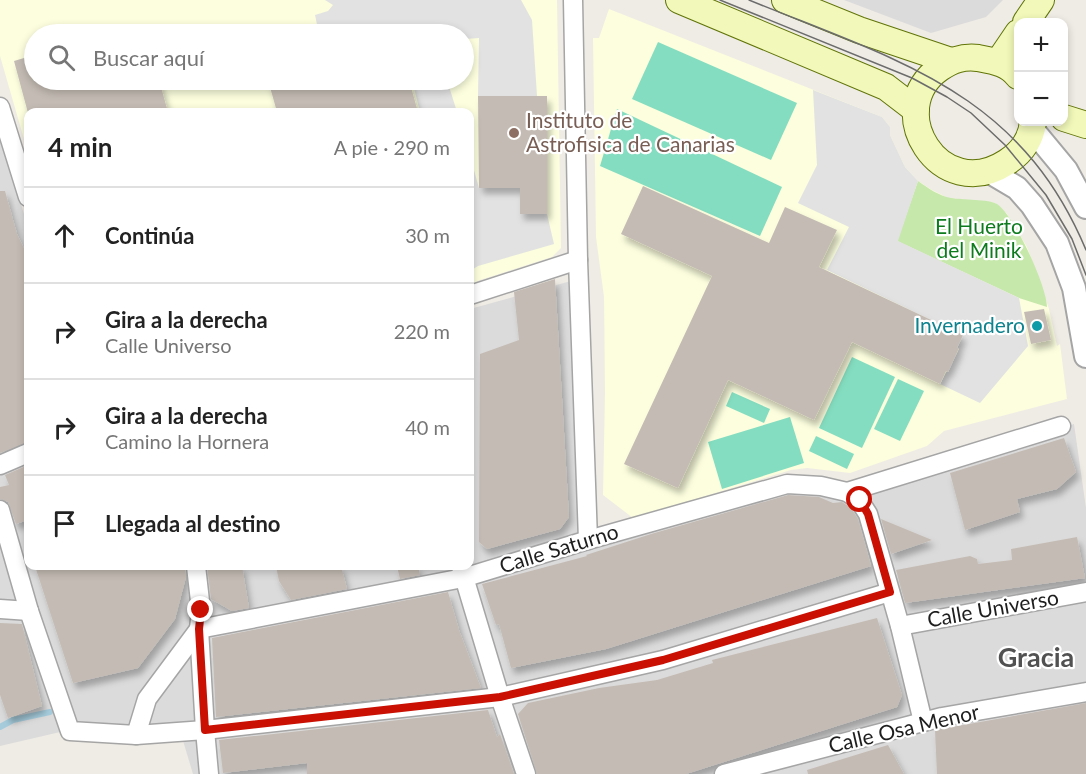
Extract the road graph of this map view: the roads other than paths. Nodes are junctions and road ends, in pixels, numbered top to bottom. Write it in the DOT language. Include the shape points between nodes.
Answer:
graph roads {
  1 [pos="573,0"];
  2 [pos="680,0"];
  3 [pos="785,0"];
  4 [pos="1041,0"];
  5 [pos="1029,18"];
  6 [pos="1014,49"];
  7 [pos="951,61"];
  8 [pos="1009,69"];
  9 [pos="916,110"];
  10 [pos="0,111"];
  11 [pos="1068,119"];
  12 [pos="1086,125"];
  13 [pos="1032,126"];
  14 [pos="1033,126"];
  15 [pos="990,172"];
  16 [pos="24,185"];
  17 [pos="1086,207"];
  18 [pos="578,260"];
  19 [pos="474,294"];
  20 [pos="1086,356"];
  21 [pos="1061,426"];
  22 [pos="24,455"];
  23 [pos="0,465"];
  24 [pos="847,492"];
  25 [pos="0,510"];
  26 [pos="588,540"];
  27 [pos="474,567"];
  28 [pos="196,570"];
  29 [pos="463,570"];
  30 [pos="890,592"];
  31 [pos="1086,592"];
  32 [pos="0,609"];
  33 [pos="29,611"];
  34 [pos="900,626"];
  35 [pos="199,629"];
  36 [pos="1086,692"];
  37 [pos="500,697"];
  38 [pos="923,722"];
  39 [pos="205,730"];
  40 [pos="136,735"];
  41 [pos="210,774"];
  42 [pos="526,774"];
  43 [pos="724,774"];
  1 -- 18 [label="street"];
  2 -- 9 [label="main road" via="886,87"];
  3 -- 7 [label="main road"];
  4 -- 5 [label="main road"];
  6 -- 8 [label="main road"];
  7 -- 8 [label="main road" via="968,57"];
  7 -- 9 [label="main road" via="930,76 919,94"];
  9 -- 15 [label="main road" via="920,137 931,155 949,168 975,174"];
  10 -- 16 [label="street"];
  11 -- 12 [label="main road"];
  13 -- 15 [label="main road" via="1024,149"];
  14 -- 17 [label="street" via="1066,170"];
  15 -- 20 [label="street" via="1017,188 1057,243 1074,288"];
  18 -- 19 [label="street"];
  18 -- 26 [label="street"];
  21 -- 24 [label="street"];
  22 -- 23 [label="street"];
  24 -- 26 [label="street, Calle Saturno" via="787,484"];
  24 -- 30 [label="street" via="860,500 868,514"];
  25 -- 33 [label="street"];
  26 -- 27 [label="street, Calle Saturno"];
  28 -- 35 [label="street"];
  29 -- 35 [label="street, Calle Saturno"];
  29 -- 37 [label="street"];
  30 -- 34 [label="street"];
  30 -- 37 [label="street" via="663,660"];
  31 -- 34 [label="street, Calle Universo"];
  32 -- 33 [label="street"];
  33 -- 40 [label="street" via="70,731"];
  34 -- 38 [label="street"];
  35 -- 39 [label="street"];
  35 -- 40 [label="street" via="147,699"];
  36 -- 38 [label="street, Calle Osa Menor"];
  37 -- 39 [label="street"];
  37 -- 42 [label="street"];
  38 -- 43 [label="street, Calle Osa Menor"];
  39 -- 40 [label="street"];
  39 -- 41 [label="street"];
}
